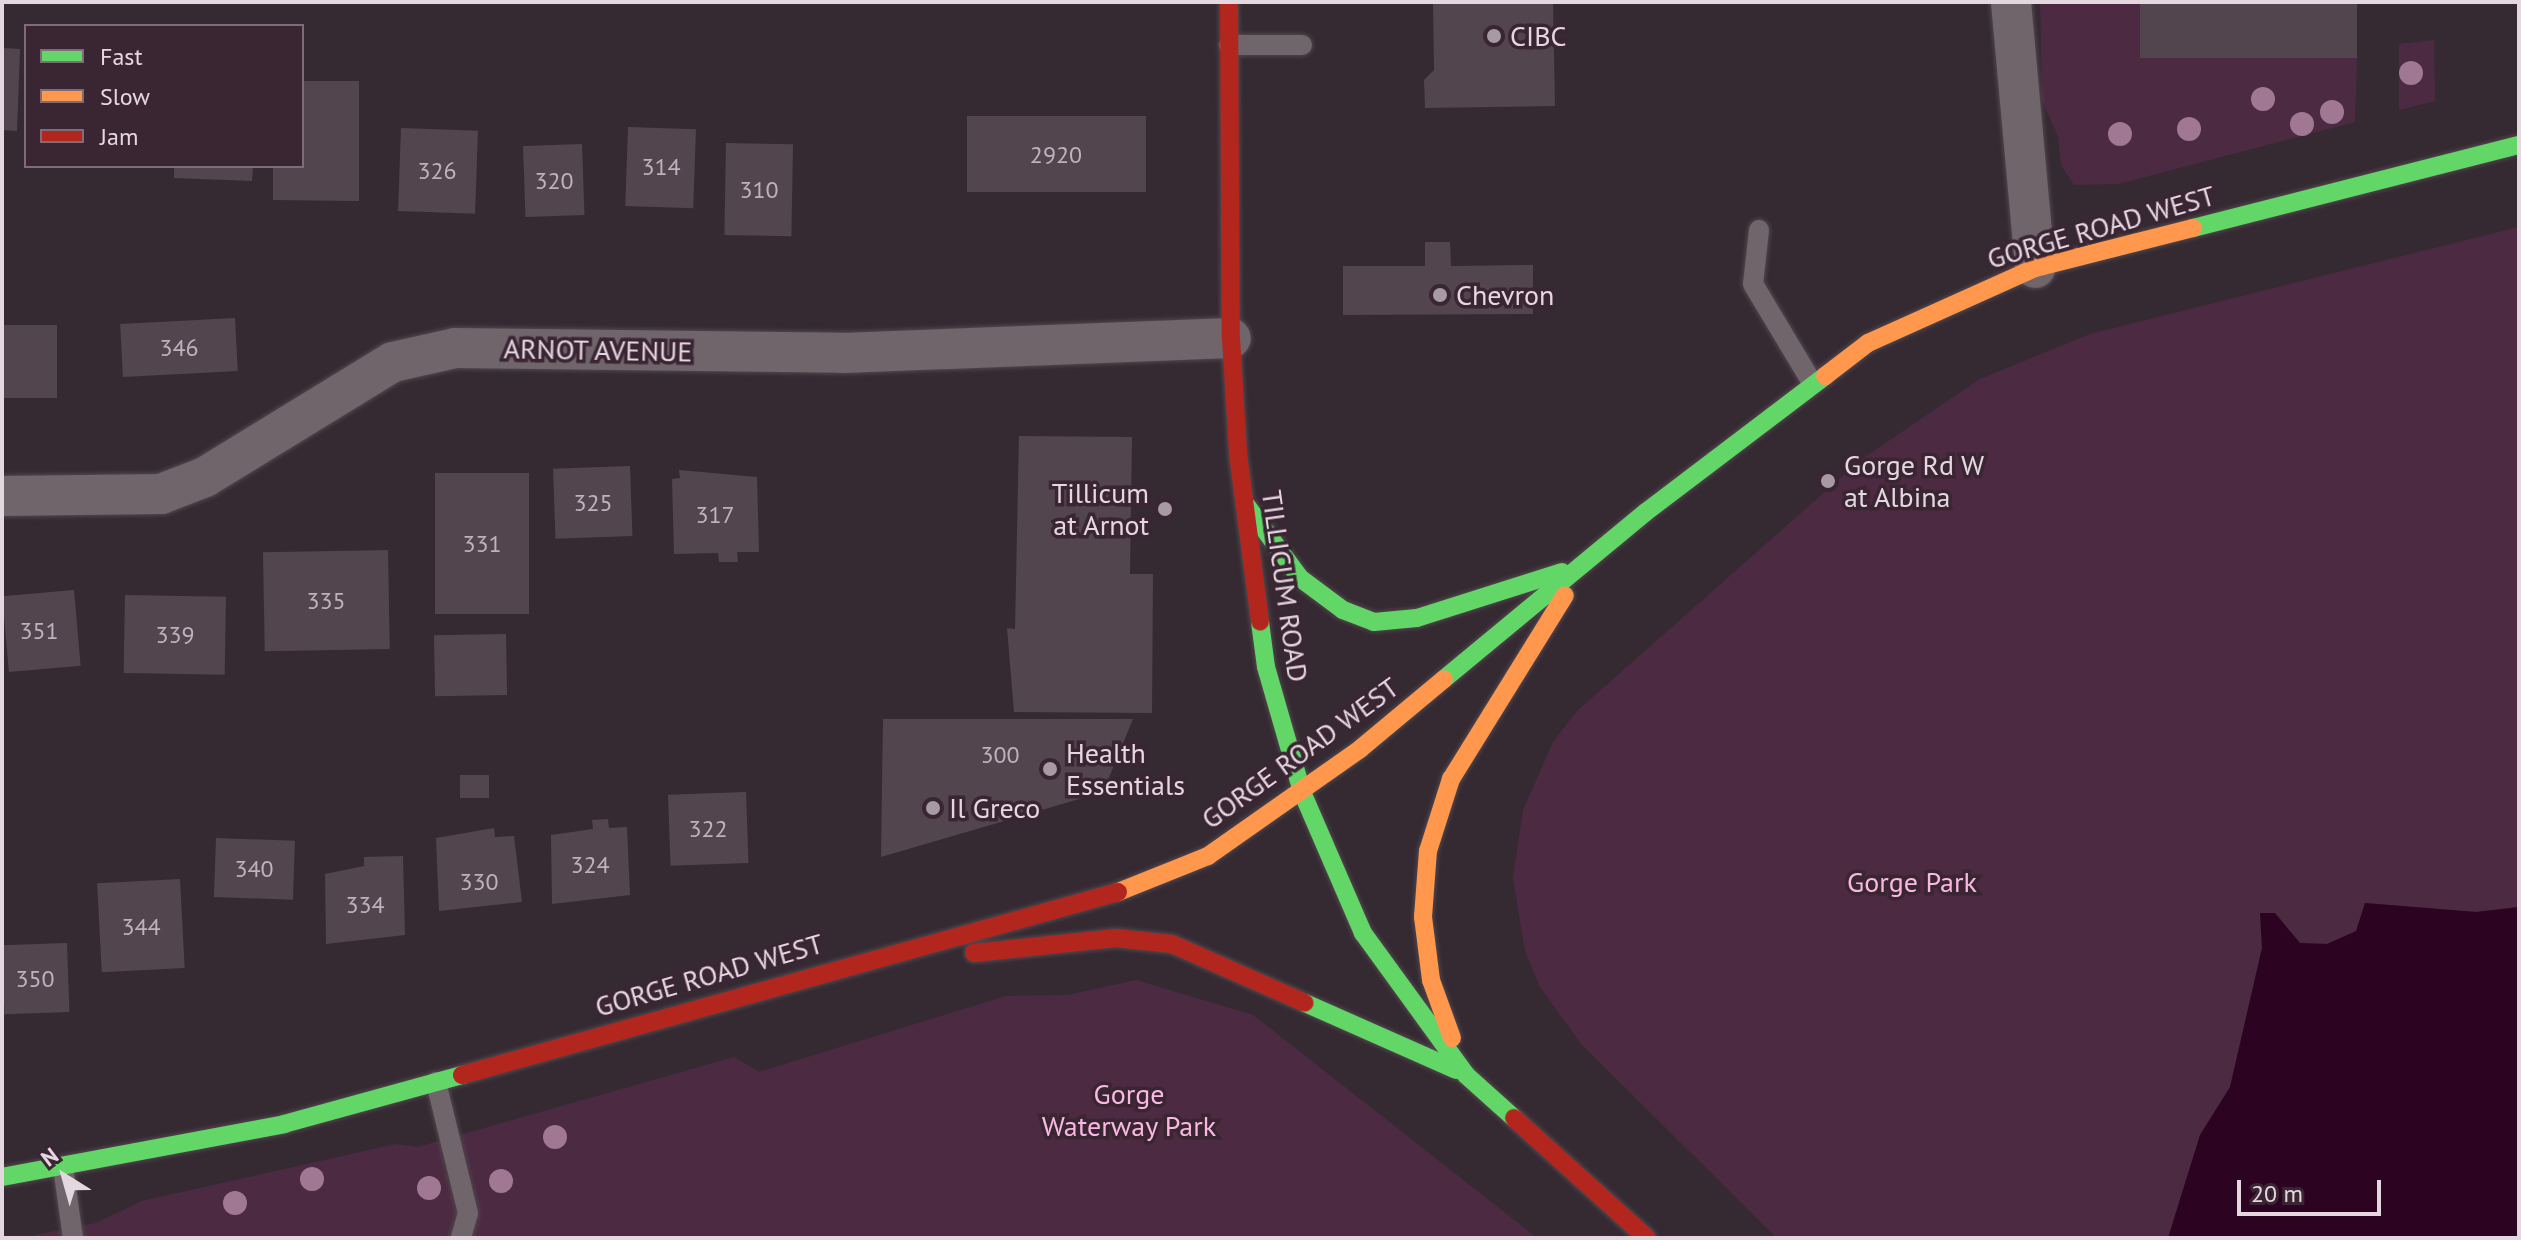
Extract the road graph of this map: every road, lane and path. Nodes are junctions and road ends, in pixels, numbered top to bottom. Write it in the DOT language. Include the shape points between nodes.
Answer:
graph roads {
  1 [pos="1229,2"];
  2 [pos="2011,2"];
  3 [pos="1229,45"];
  4 [pos="1302,45"];
  5 [pos="2519,145"];
  6 [pos="1759,230"];
  7 [pos="2035,268"];
  8 [pos="1231,338"];
  9 [pos="1811,381"];
  10 [pos="2,496"];
  11 [pos="1247,505"];
  12 [pos="1583,566"];
  13 [pos="1302,792"];
  14 [pos="902,952"];
  15 [pos="1466,1075"];
  16 [pos="436,1082"];
  17 [pos="63,1167"];
  18 [pos="2,1177"];
  19 [pos="73,1238"];
  20 [pos="461,1238"];
  21 [pos="1647,1238"];
  1 -- 3 [label="main road, TILLICUM ROAD"];
  2 -- 7 [label="street"];
  3 -- 4 [label="lane"];
  3 -- 8 [label="main road, TILLICUM ROAD"];
  5 -- 7 [label="main road, GORGE ROAD WEST"];
  6 -- 9 [label="lane" via="1753,284"];
  7 -- 9 [label="main road, GORGE ROAD WEST" via="1938,307"];
  8 -- 10 [label="street, ARNOT AVENUE" via="843,353 455,348 393,362 205,477 161,494"];
  8 -- 11 [label="main road, TILLICUM ROAD"];
  9 -- 12 [label="main road, GORGE ROAD WEST"];
  11 -- 12 [label="main road" via="1300,578 1343,610 1374,622 1417,618"];
  11 -- 13 [label="main road, TILLICUM ROAD" via="1266,667"];
  12 -- 13 [label="main road, GORGE ROAD WEST"];
  12 -- 15 [label="main road" via="1451,779 1428,851 1423,917 1431,980"];
  13 -- 14 [label="main road, GORGE ROAD WEST" via="1208,856 1111,895"];
  13 -- 15 [label="main road, TILLICUM ROAD" via="1363,933"];
  14 -- 15 [label="main road" via="981,954 1116,938 1172,944"];
  14 -- 16 [label="main road, GORGE ROAD WEST"];
  15 -- 21 [label="main road, TILLICUM ROAD"];
  16 -- 17 [label="main road, GORGE ROAD WEST" via="284,1124"];
  16 -- 20 [label="lane" via="468,1213"];
  17 -- 18 [label="main road, GORGE ROAD WEST"];
  17 -- 19 [label="lane"];
}
